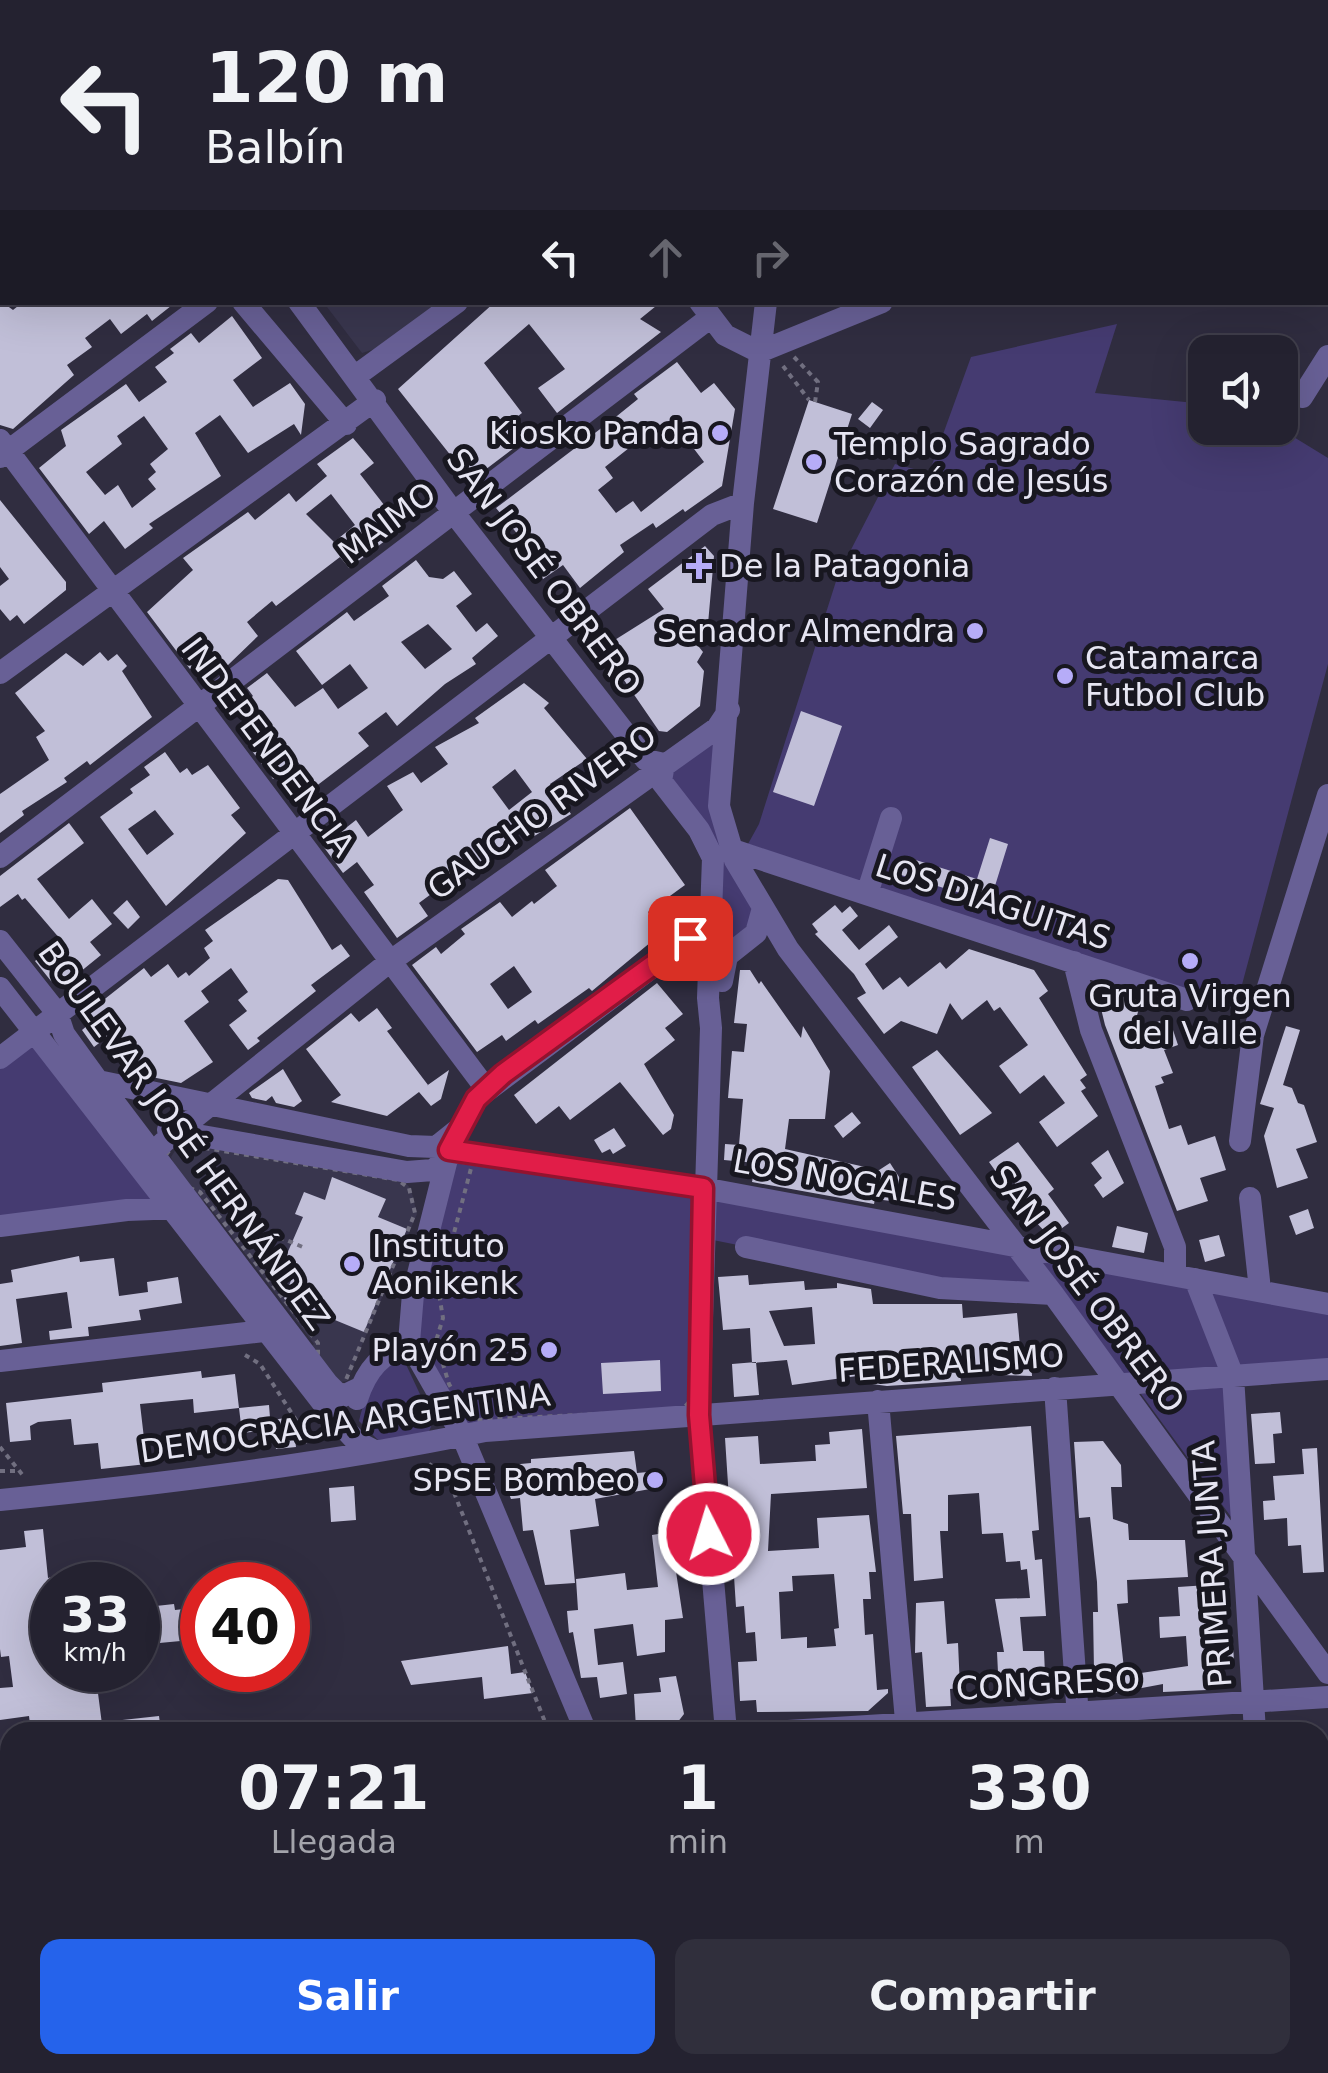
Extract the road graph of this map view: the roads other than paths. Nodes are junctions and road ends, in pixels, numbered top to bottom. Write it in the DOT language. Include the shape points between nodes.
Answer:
graph roads {
  1 [pos="202,305"];
  2 [pos="247,305"];
  3 [pos="301,305"];
  4 [pos="453,305"];
  5 [pos="766,305"];
  6 [pos="875,305"];
  7 [pos="712,318"];
  8 [pos="771,349"];
  9 [pos="1328,356"];
  10 [pos="357,375"];
  11 [pos="1302,397"];
  12 [pos="375,400"];
  13 [pos="346,424"];
  14 [pos="3,449"];
  15 [pos="743,503"];
  16 [pos="454,513"];
  17 [pos="110,589"];
  18 [pos="552,638"];
  19 [pos="0,673"];
  20 [pos="196,707"];
  21 [pos="718,740"];
  22 [pos="664,764"];
  23 [pos="1328,795"];
  24 [pos="891,818"];
  25 [pos="294,835"];
  26 [pos="730,850"];
  27 [pos="0,857"];
  28 [pos="778,866"];
  29 [pos="867,894"];
  30 [pos="760,901"];
  31 [pos="701,939"];
  32 [pos="0,941"];
  33 [pos="742,943"];
  34 [pos="788,949"];
  35 [pos="1074,962"];
  36 [pos="388,963"];
  37 [pos="0,988"];
  38 [pos="1187,1000"];
  39 [pos="57,1013"];
  40 [pos="711,1028"];
  41 [pos="33,1033"];
  42 [pos="0,1058"];
  43 [pos="98,1081"];
  44 [pos="487,1090"];
  45 [pos="210,1106"];
  46 [pos="93,1108"];
  47 [pos="133,1124"];
  48 [pos="461,1124"];
  49 [pos="179,1132"];
  50 [pos="1240,1141"];
  51 [pos="409,1146"];
  52 [pos="154,1151"];
  53 [pos="442,1172"];
  54 [pos="152,1183"];
  55 [pos="703,1188"];
  56 [pos="1250,1198"];
  57 [pos="182,1208"];
  58 [pos="0,1226"];
  59 [pos="1013,1243"];
  60 [pos="746,1247"];
  61 [pos="1185,1277"];
  62 [pos="1260,1290"];
  63 [pos="1053,1294"];
  64 [pos="1328,1304"];
  65 [pos="276,1330"];
  66 [pos="409,1342"];
  67 [pos="0,1361"];
  68 [pos="1328,1369"];
  69 [pos="1232,1376"];
  70 [pos="1119,1382"];
  71 [pos="360,1388"];
  72 [pos="1055,1388"];
  73 [pos="878,1401"];
  74 [pos="690,1412"];
  75 [pos="348,1430"];
  76 [pos="462,1436"];
  77 [pos="371,1449"];
  78 [pos="312,1456"];
  79 [pos="8,1488"];
  80 [pos="1244,1555"];
  81 [pos="1328,1673"];
  82 [pos="1328,1697"];
  83 [pos="1253,1704"];
  84 [pos="582,1722"];
  85 [pos="715,1722"];
  86 [pos="906,1722"];
  87 [pos="1079,1722"];
  88 [pos="1096,1722"];
  89 [pos="1254,1722"];
  1 -- 14 [label="street"];
  2 -- 13 [label="street"];
  3 -- 10 [label="street, SAN JOSÉ OBRERO"];
  4 -- 10 [label="street"];
  5 -- 8 [label="street"];
  6 -- 8 [label="street"];
  7 -- 8 [label="street"];
  7 -- 16 [label="street, MAIMO"];
  8 -- 15 [label="street"];
  9 -- 11 [label="street"];
  10 -- 12 [label="street, SAN JOSÉ OBRERO"];
  12 -- 13 [label="street"];
  12 -- 16 [label="street, SAN JOSÉ OBRERO"];
  13 -- 17 [label="street"];
  14 -- 17 [label="street, INDEPENDENCIA"];
  15 -- 18 [label="street" via="712,515"];
  15 -- 21 [label="street, GAUCHO RIVERO" via="729,710"];
  16 -- 18 [label="street, SAN JOSÉ OBRERO"];
  16 -- 20 [label="street, MAIMO"];
  17 -- 19 [label="street"];
  17 -- 20 [label="street, INDEPENDENCIA"];
  18 -- 22 [label="street, SAN JOSÉ OBRERO" via="646,760"];
  18 -- 25 [label="street"];
  20 -- 25 [label="street, INDEPENDENCIA"];
  20 -- 27 [label="street, MAIMO"];
  21 -- 22 [label="street, GAUCHO RIVERO"];
  21 -- 26 [label="street, SAN JOSÉ OBRERO" via="719,806"];
  22 -- 31 [label="street" via="661,781 713,858"];
  22 -- 36 [label="street, GAUCHO RIVERO"];
  23 -- 50 [label="street" via="1253,1034"];
  24 -- 29 [label="street"];
  25 -- 36 [label="street, INDEPENDENCIA"];
  25 -- 39 [label="street"];
  26 -- 28 [label="street, LOS DIAGUITAS"];
  26 -- 30 [label="street, SAN JOSÉ OBRERO"];
  28 -- 29 [label="street, LOS DIAGUITAS"];
  28 -- 30 [label="street" via="761,878"];
  29 -- 35 [label="street, LOS DIAGUITAS"];
  30 -- 33 [label="street" via="761,925"];
  30 -- 34 [label="street, SAN JOSÉ OBRERO"];
  31 -- 33 [label="street"];
  31 -- 40 [label="street"];
  31 -- 44 [label="street"];
  32 -- 39 [label="street, BOULEVAR JOSÉ HERNÁNDEZ"];
  33 -- 34 [label="street" via="767,933"];
  33 -- 40 [label="street" via="727,956"];
  34 -- 59 [label="street, SAN JOSÉ OBRERO"];
  35 -- 38 [label="street, LOS DIAGUITAS"];
  35 -- 61 [label="street, PRIMERA JUNTA" via="1091,1030"];
  36 -- 44 [label="street, INDEPENDENCIA"];
  36 -- 45 [label="street, GAUCHO RIVERO"];
  37 -- 41 [label="street, BOULEVAR JOSÉ HERNÁNDEZ"];
  39 -- 41 [label="street"];
  39 -- 43 [label="street, BOULEVAR JOSÉ HERNÁNDEZ"];
  40 -- 55 [label="street"];
  41 -- 42 [label="street"];
  41 -- 46 [label="street, BOULEVAR JOSÉ HERNÁNDEZ"];
  43 -- 45 [label="street"];
  43 -- 47 [label="street, BOULEVAR JOSÉ HERNÁNDEZ"];
  44 -- 48 [label="street"];
  45 -- 49 [label="street, GAUCHO RIVERO"];
  45 -- 51 [label="street"];
  46 -- 47 [label="street"];
  46 -- 54 [label="street, BOULEVAR JOSÉ HERNÁNDEZ"];
  47 -- 49 [label="street"];
  47 -- 52 [label="street, BOULEVAR JOSÉ HERNÁNDEZ"];
  48 -- 51 [label="street" via="436,1147"];
  48 -- 53 [label="street"];
  49 -- 52 [label="street, GAUCHO RIVERO"];
  49 -- 53 [label="street" via="407,1172 428,1185"];
  51 -- 53 [label="street"];
  52 -- 54 [label="street" via="145,1162"];
  52 -- 57 [label="street, BOULEVAR JOSÉ HERNÁNDEZ"];
  53 -- 55 [label="street, LOS NOGALES"];
  53 -- 66 [label="street" via="416,1276"];
  54 -- 57 [label="street, BOULEVAR JOSÉ HERNÁNDEZ"];
  55 -- 59 [label="street, LOS NOGALES"];
  55 -- 74 [label="street"];
  56 -- 62 [label="street"];
  57 -- 58 [label="street"];
  57 -- 65 [label="street, BOULEVAR JOSÉ HERNÁNDEZ"];
  59 -- 61 [label="street, LOS NOGALES"];
  59 -- 63 [label="street, SAN JOSÉ OBRERO"];
  60 -- 63 [label="street" via="940,1288"];
  61 -- 62 [label="street, LOS NOGALES"];
  61 -- 69 [label="street, PRIMERA JUNTA"];
  62 -- 64 [label="street, LOS NOGALES"];
  63 -- 70 [label="street, SAN JOSÉ OBRERO"];
  65 -- 67 [label="street"];
  65 -- 71 [label="street, BOULEVAR JOSÉ HERNÁNDEZ" via="334,1392 348,1398"];
  65 -- 75 [label="street, BOULEVAR JOSÉ HERNÁNDEZ"];
  66 -- 71 [label="street" via="382,1354"];
  66 -- 76 [label="street"];
  68 -- 69 [label="street, FEDERALISMO"];
  69 -- 70 [label="street, FEDERALISMO"];
  69 -- 80 [label="street, PRIMERA JUNTA"];
  70 -- 72 [label="street, FEDERALISMO"];
  70 -- 80 [label="street, SAN JOSÉ OBRERO"];
  71 -- 75 [label="street"];
  72 -- 73 [label="street, FEDERALISMO"];
  72 -- 87 [label="street"];
  73 -- 74 [label="street, FEDERALISMO"];
  73 -- 86 [label="street"];
  74 -- 76 [label="street, DEMOCRACIA ARGENTINA"];
  74 -- 85 [label="street"];
  75 -- 77 [label="street, BOULEVAR JOSÉ HERNÁNDEZ"];
  75 -- 78 [label="street" via="332,1455"];
  76 -- 77 [label="street, DEMOCRACIA ARGENTINA"];
  76 -- 84 [label="street"];
  77 -- 78 [label="street, DEMOCRACIA ARGENTINA"];
  78 -- 79 [label="street, DEMOCRACIA ARGENTINA"];
  80 -- 81 [label="street, SAN JOSÉ OBRERO"];
  80 -- 83 [label="street, PRIMERA JUNTA"];
  82 -- 83 [label="street, CONGRESO"];
  83 -- 88 [label="street, CONGRESO"];
  83 -- 89 [label="street, PRIMERA JUNTA"];
}
